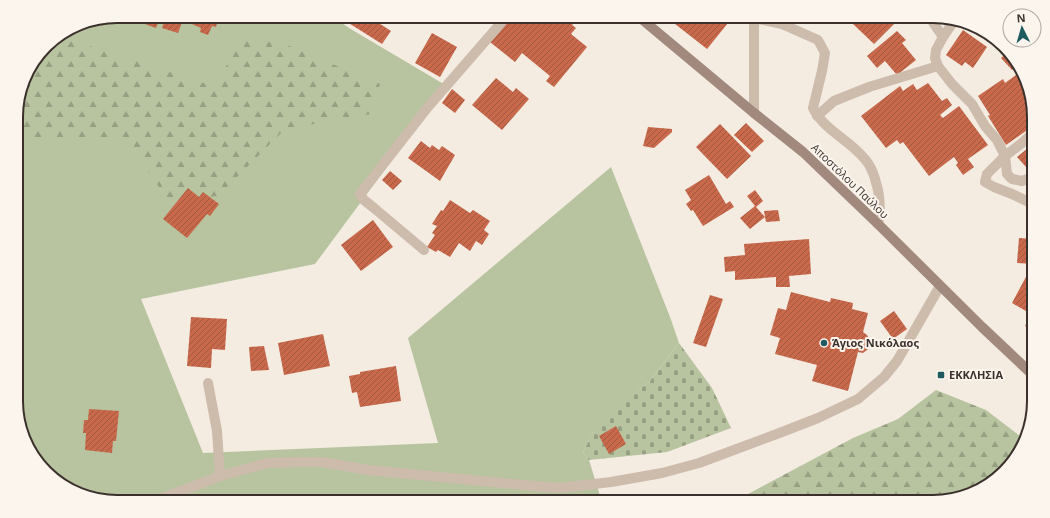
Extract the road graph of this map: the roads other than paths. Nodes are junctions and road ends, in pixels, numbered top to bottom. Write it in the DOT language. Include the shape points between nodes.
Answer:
graph roads {
  1 [pos="501,23"];
  2 [pos="646,23"];
  3 [pos="753,23"];
  4 [pos="778,23"];
  5 [pos="933,23"];
  6 [pos="951,25"];
  7 [pos="943,37"];
  8 [pos="938,66"];
  9 [pos="754,113"];
  10 [pos="817,116"];
  11 [pos="1027,138"];
  12 [pos="1005,156"];
  13 [pos="1027,179"];
  14 [pos="1027,201"];
  15 [pos="878,224"];
  16 [pos="424,250"];
  17 [pos="940,286"];
  18 [pos="1027,369"];
  19 [pos="208,383"];
  20 [pos="220,476"];
  21 [pos="174,495"];
  1 -- 16 [label="street" via="428,107 360,194"];
  2 -- 9 [label="street, Αποστόλου Παύλου"];
  3 -- 9 [label="street"];
  4 -- 10 [label="street" via="818,40 825,53 813,108"];
  5 -- 7 [label="street"];
  6 -- 7 [label="street"];
  7 -- 8 [label="street" via="936,50"];
  8 -- 10 [label="street" via="834,100"];
  8 -- 12 [label="street" via="972,104"];
  9 -- 15 [label="street, Αποστόλου Παύλου" via="803,152"];
  10 -- 15 [label="street" via="863,157 870,167 876,179 879,196"];
  11 -- 12 [label="street"];
  12 -- 13 [label="street" via="1007,174 1012,179"];
  12 -- 14 [label="street" via="987,174 985,182"];
  15 -- 17 [label="street, Αποστόλου Παύλου"];
  17 -- 18 [label="street, Αποστόλου Παύλου"];
  17 -- 20 [label="street" via="897,361 884,377 858,399 818,418 700,463 662,473 560,488 368,470 322,462 268,463"];
  19 -- 20 [label="street" via="217,431"];
  20 -- 21 [label="street"];
}
